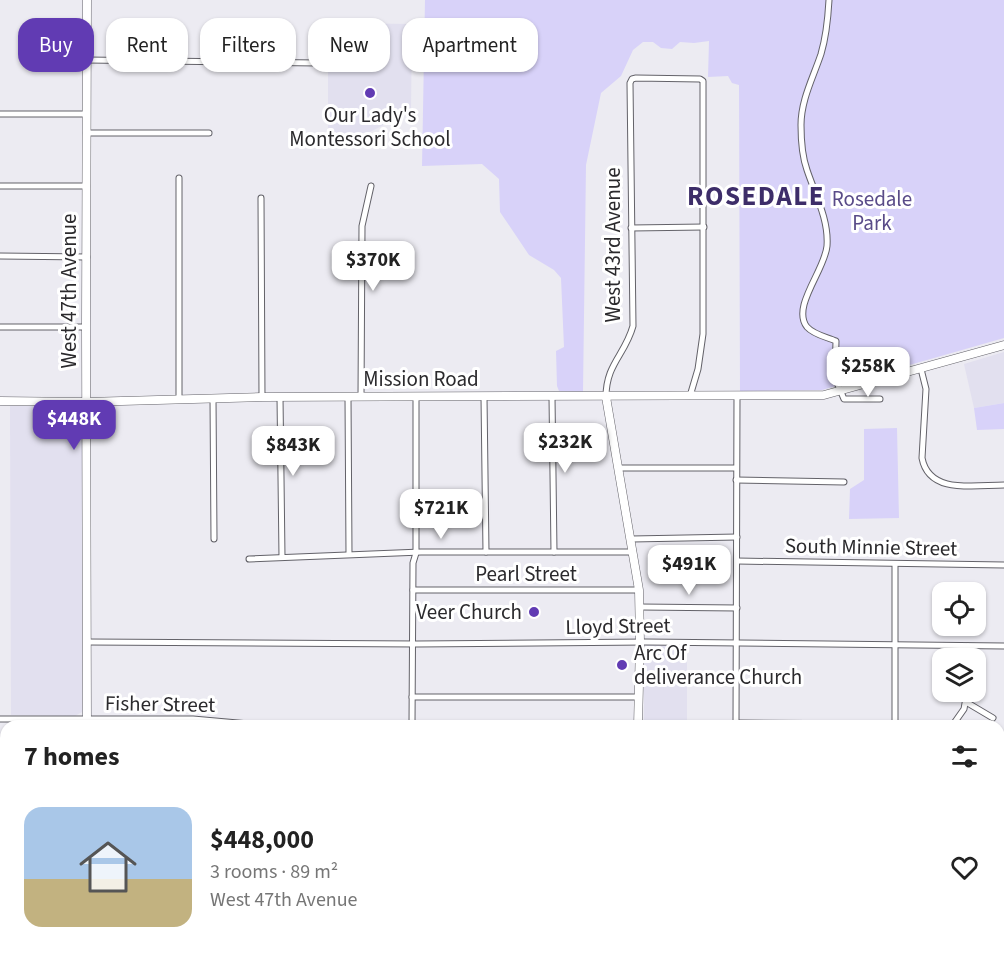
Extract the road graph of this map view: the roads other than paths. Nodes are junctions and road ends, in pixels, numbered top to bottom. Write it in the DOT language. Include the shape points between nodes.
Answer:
graph roads {
  1 [pos="87,0"];
  2 [pos="829,0"];
  3 [pos="87,18"];
  4 [pos="94,60"];
  5 [pos="308,63"];
  6 [pos="87,72"];
  7 [pos="0,114"];
  8 [pos="87,114"];
  9 [pos="86,133"];
  10 [pos="209,133"];
  11 [pos="179,178"];
  12 [pos="0,186"];
  13 [pos="87,186"];
  14 [pos="371,186"];
  15 [pos="261,198"];
  16 [pos="704,227"];
  17 [pos="631,228"];
  18 [pos="0,256"];
  19 [pos="87,257"];
  20 [pos="0,327"];
  21 [pos="86,327"];
  22 [pos="1004,345"];
  23 [pos="921,369"];
  24 [pos="841,392"];
  25 [pos="690,396"];
  26 [pos="737,396"];
  27 [pos="416,397"];
  28 [pos="484,397"];
  29 [pos="552,397"];
  30 [pos="606,397"];
  31 [pos="213,398"];
  32 [pos="262,398"];
  33 [pos="280,398"];
  34 [pos="348,398"];
  35 [pos="362,398"];
  36 [pos="178,399"];
  37 [pos="880,399"];
  38 [pos="0,401"];
  39 [pos="86,402"];
  40 [pos="619,468"];
  41 [pos="736,468"];
  42 [pos="736,480"];
  43 [pos="844,482"];
  44 [pos="1004,485"];
  45 [pos="737,537"];
  46 [pos="214,539"];
  47 [pos="632,539"];
  48 [pos="486,552"];
  49 [pos="554,552"];
  50 [pos="633,552"];
  51 [pos="416,553"];
  52 [pos="350,554"];
  53 [pos="282,557"];
  54 [pos="249,559"];
  55 [pos="737,561"];
  56 [pos="895,564"];
  57 [pos="1004,565"];
  58 [pos="413,590"];
  59 [pos="639,590"];
  60 [pos="640,607"];
  61 [pos="737,609"];
  62 [pos="88,642"];
  63 [pos="640,642"];
  64 [pos="737,643"];
  65 [pos="411,644"];
  66 [pos="895,645"];
  67 [pos="968,646"];
  68 [pos="1004,646"];
  69 [pos="412,697"];
  70 [pos="639,697"];
  71 [pos="966,702"];
  72 [pos="993,718"];
  73 [pos="0,719"];
  74 [pos="22,720"];
  75 [pos="87,720"];
  76 [pos="187,720"];
  77 [pos="202,720"];
  78 [pos="412,720"];
  79 [pos="638,720"];
  80 [pos="736,720"];
  81 [pos="895,720"];
  82 [pos="957,720"];
  1 -- 3 [label="street, West 47th Avenue"];
  2 -- 24 [label="street" via="822,52 803,104 801,121 806,168 824,219 827,245 824,261 802,309 807,327 836,340 836,378"];
  4 -- 5 [label="street"];
  6 -- 8 [label="street, West 47th Avenue"];
  7 -- 8 [label="street"];
  8 -- 9 [label="street, West 47th Avenue"];
  9 -- 10 [label="street"];
  9 -- 13 [label="street, West 47th Avenue"];
  11 -- 36 [label="street"];
  12 -- 13 [label="street"];
  13 -- 19 [label="street, West 47th Avenue"];
  14 -- 35 [label="street" via="362,226"];
  15 -- 32 [label="street"];
  16 -- 17 [label="street"];
  16 -- 17 [label="street, West 43rd Avenue" via="704,81 632,79"];
  16 -- 25 [label="street" via="703,334"];
  17 -- 30 [label="street, West 43rd Avenue" via="633,326 609,374"];
  18 -- 19 [label="street"];
  19 -- 21 [label="street, West 47th Avenue"];
  20 -- 21 [label="street"];
  21 -- 39 [label="street, West 47th Avenue"];
  22 -- 23 [label="street, Mission Road"];
  23 -- 24 [label="street, Mission Road"];
  23 -- 44 [label="street" via="926,388 922,458 928,473 944,484"];
  24 -- 26 [label="street, Mission Road"];
  24 -- 37 [label="street, Mission Road" via="846,400"];
  25 -- 26 [label="street, Mission Road"];
  25 -- 30 [label="street, Mission Road"];
  26 -- 41 [label="street"];
  27 -- 28 [label="street, Mission Road"];
  27 -- 35 [label="street, Mission Road"];
  27 -- 51 [label="street"];
  28 -- 29 [label="street, Mission Road"];
  28 -- 48 [label="street"];
  29 -- 30 [label="street, Mission Road"];
  29 -- 49 [label="street"];
  30 -- 40 [label="street, West 43rd Avenue"];
  31 -- 32 [label="street, Mission Road"];
  31 -- 36 [label="street, Mission Road"];
  31 -- 46 [label="street"];
  32 -- 33 [label="street, Mission Road"];
  33 -- 34 [label="street, Mission Road"];
  33 -- 53 [label="street"];
  34 -- 35 [label="street, Mission Road"];
  34 -- 52 [label="street"];
  36 -- 39 [label="street, Mission Road"];
  38 -- 39 [label="street, Mission Road"];
  39 -- 62 [label="street, West 47th Avenue"];
  40 -- 41 [label="street"];
  40 -- 47 [label="street, West 43rd Avenue"];
  41 -- 42 [label="street"];
  42 -- 43 [label="street"];
  42 -- 45 [label="street"];
  45 -- 47 [label="street"];
  45 -- 55 [label="street"];
  47 -- 50 [label="street, West 43rd Avenue"];
  48 -- 49 [label="street"];
  48 -- 51 [label="street"];
  49 -- 50 [label="street"];
  50 -- 59 [label="street, West 43rd Avenue"];
  51 -- 52 [label="street"];
  51 -- 58 [label="street"];
  52 -- 53 [label="street"];
  53 -- 54 [label="street"];
  55 -- 56 [label="street, South Minnie Street"];
  55 -- 61 [label="street"];
  56 -- 57 [label="street, South Minnie Street"];
  56 -- 66 [label="street"];
  58 -- 59 [label="street, Pearl Street"];
  58 -- 65 [label="street"];
  59 -- 60 [label="street, West 43rd Avenue"];
  60 -- 61 [label="street"];
  60 -- 63 [label="street, West 43rd Avenue"];
  61 -- 64 [label="street"];
  62 -- 65 [label="street, Lloyd Street"];
  62 -- 75 [label="street, West 47th Avenue"];
  63 -- 64 [label="street, Lloyd Street"];
  63 -- 65 [label="street, Lloyd Street"];
  63 -- 70 [label="street, West 43rd Avenue"];
  64 -- 66 [label="street, Lloyd Street"];
  64 -- 80 [label="street"];
  65 -- 69 [label="street"];
  66 -- 67 [label="street, Lloyd Street"];
  66 -- 81 [label="street"];
  67 -- 68 [label="street, Lloyd Street"];
  69 -- 70 [label="street"];
  69 -- 78 [label="street"];
  70 -- 79 [label="street, West 43rd Avenue"];
  71 -- 72 [label="street"];
  71 -- 82 [label="street"];
  73 -- 74 [label="street, Fisher Street"];
  76 -- 77 [label="street, Fisher Street"];
}
